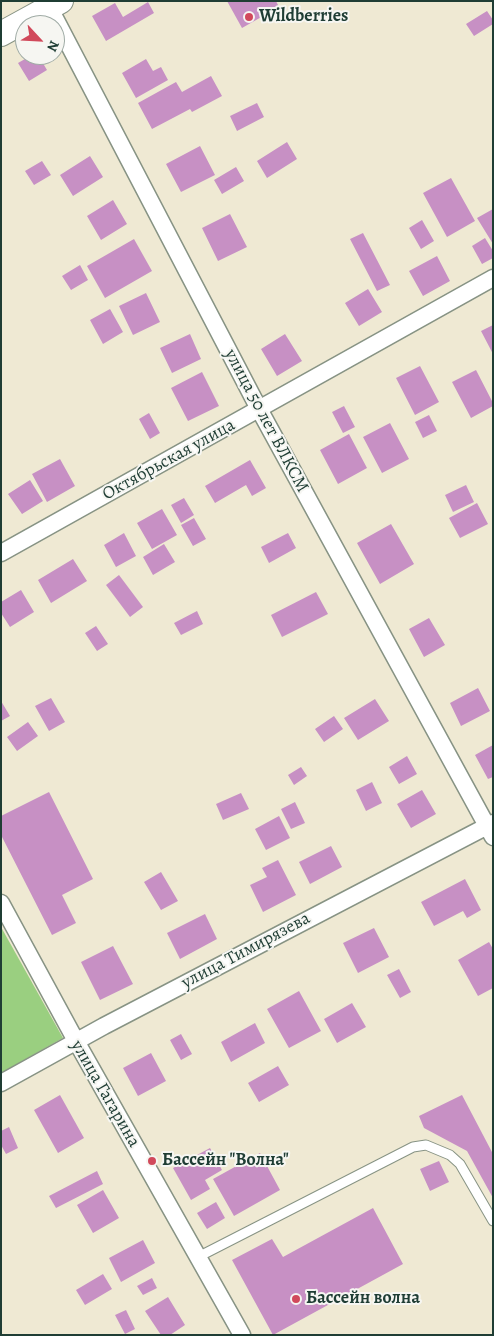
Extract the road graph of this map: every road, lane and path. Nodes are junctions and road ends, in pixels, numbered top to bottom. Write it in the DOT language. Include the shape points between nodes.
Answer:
graph roads {
  1 [pos="52,3"];
  2 [pos="1,34"];
  3 [pos="493,278"];
  4 [pos="259,409"];
  5 [pos="1,553"];
  6 [pos="491,828"];
  7 [pos="1,903"];
  8 [pos="76,1041"];
  9 [pos="1,1083"];
  10 [pos="493,1221"];
  11 [pos="198,1257"];
  12 [pos="242,1335"];
  1 -- 2 [label="main road"];
  1 -- 4 [label="street, улица 50 лет ВЛКСМ"];
  3 -- 4 [label="street, Октябрьская улица"];
  4 -- 5 [label="street, Октябрьская улица"];
  4 -- 6 [label="street, улица 50 лет ВЛКСМ"];
  6 -- 8 [label="street, улица Тимирязева"];
  7 -- 8 [label="street, улица Гагарина"];
  8 -- 9 [label="street, улица Тимирязева"];
  8 -- 11 [label="street, улица Гагарина"];
  10 -- 11 [label="lane" via="460,1164 426,1145 413,1147"];
  11 -- 12 [label="street, улица Гагарина"];
}
